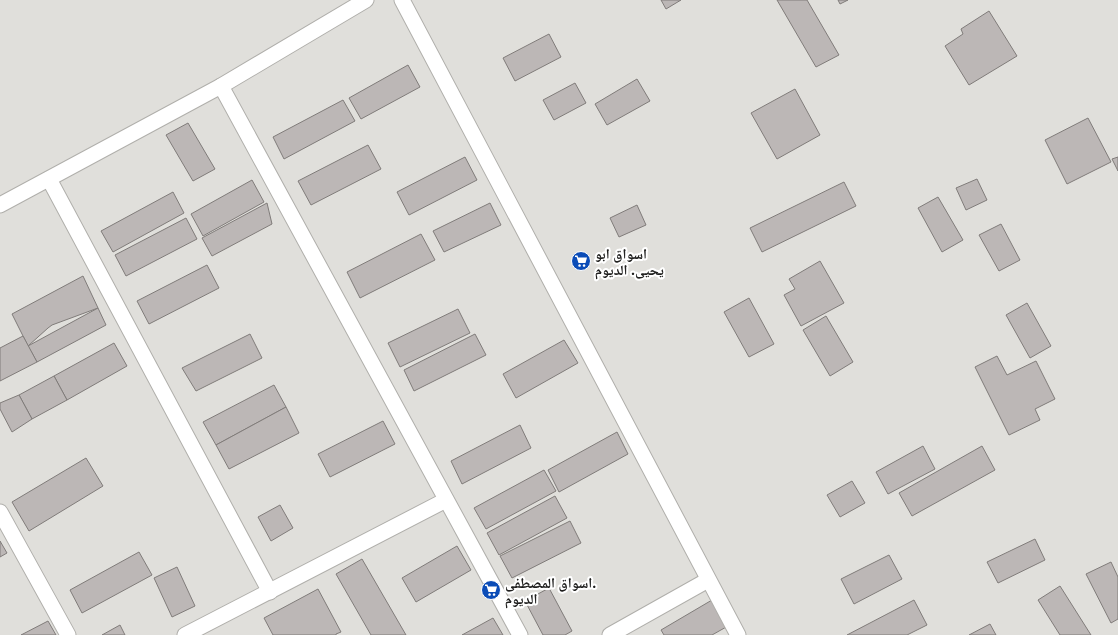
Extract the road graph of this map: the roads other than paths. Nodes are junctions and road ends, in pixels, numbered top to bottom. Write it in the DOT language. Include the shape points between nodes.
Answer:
graph roads {
  1 [pos="366,0"];
  2 [pos="402,0"];
  3 [pos="221,86"];
  4 [pos="49,178"];
  5 [pos="0,205"];
  6 [pos="446,500"];
  7 [pos="0,512"];
  8 [pos="708,580"];
  9 [pos="270,592"];
  10 [pos="68,635"];
  11 [pos="185,635"];
  12 [pos="520,635"];
  13 [pos="610,635"];
  14 [pos="738,635"];
  1 -- 3 [label="street"];
  2 -- 8 [label="street"];
  3 -- 4 [label="street"];
  3 -- 6 [label="street"];
  4 -- 5 [label="street"];
  4 -- 9 [label="street"];
  6 -- 9 [label="street"];
  6 -- 12 [label="street"];
  7 -- 10 [label="street"];
  8 -- 13 [label="street"];
  8 -- 14 [label="street"];
  9 -- 11 [label="street"];
}
